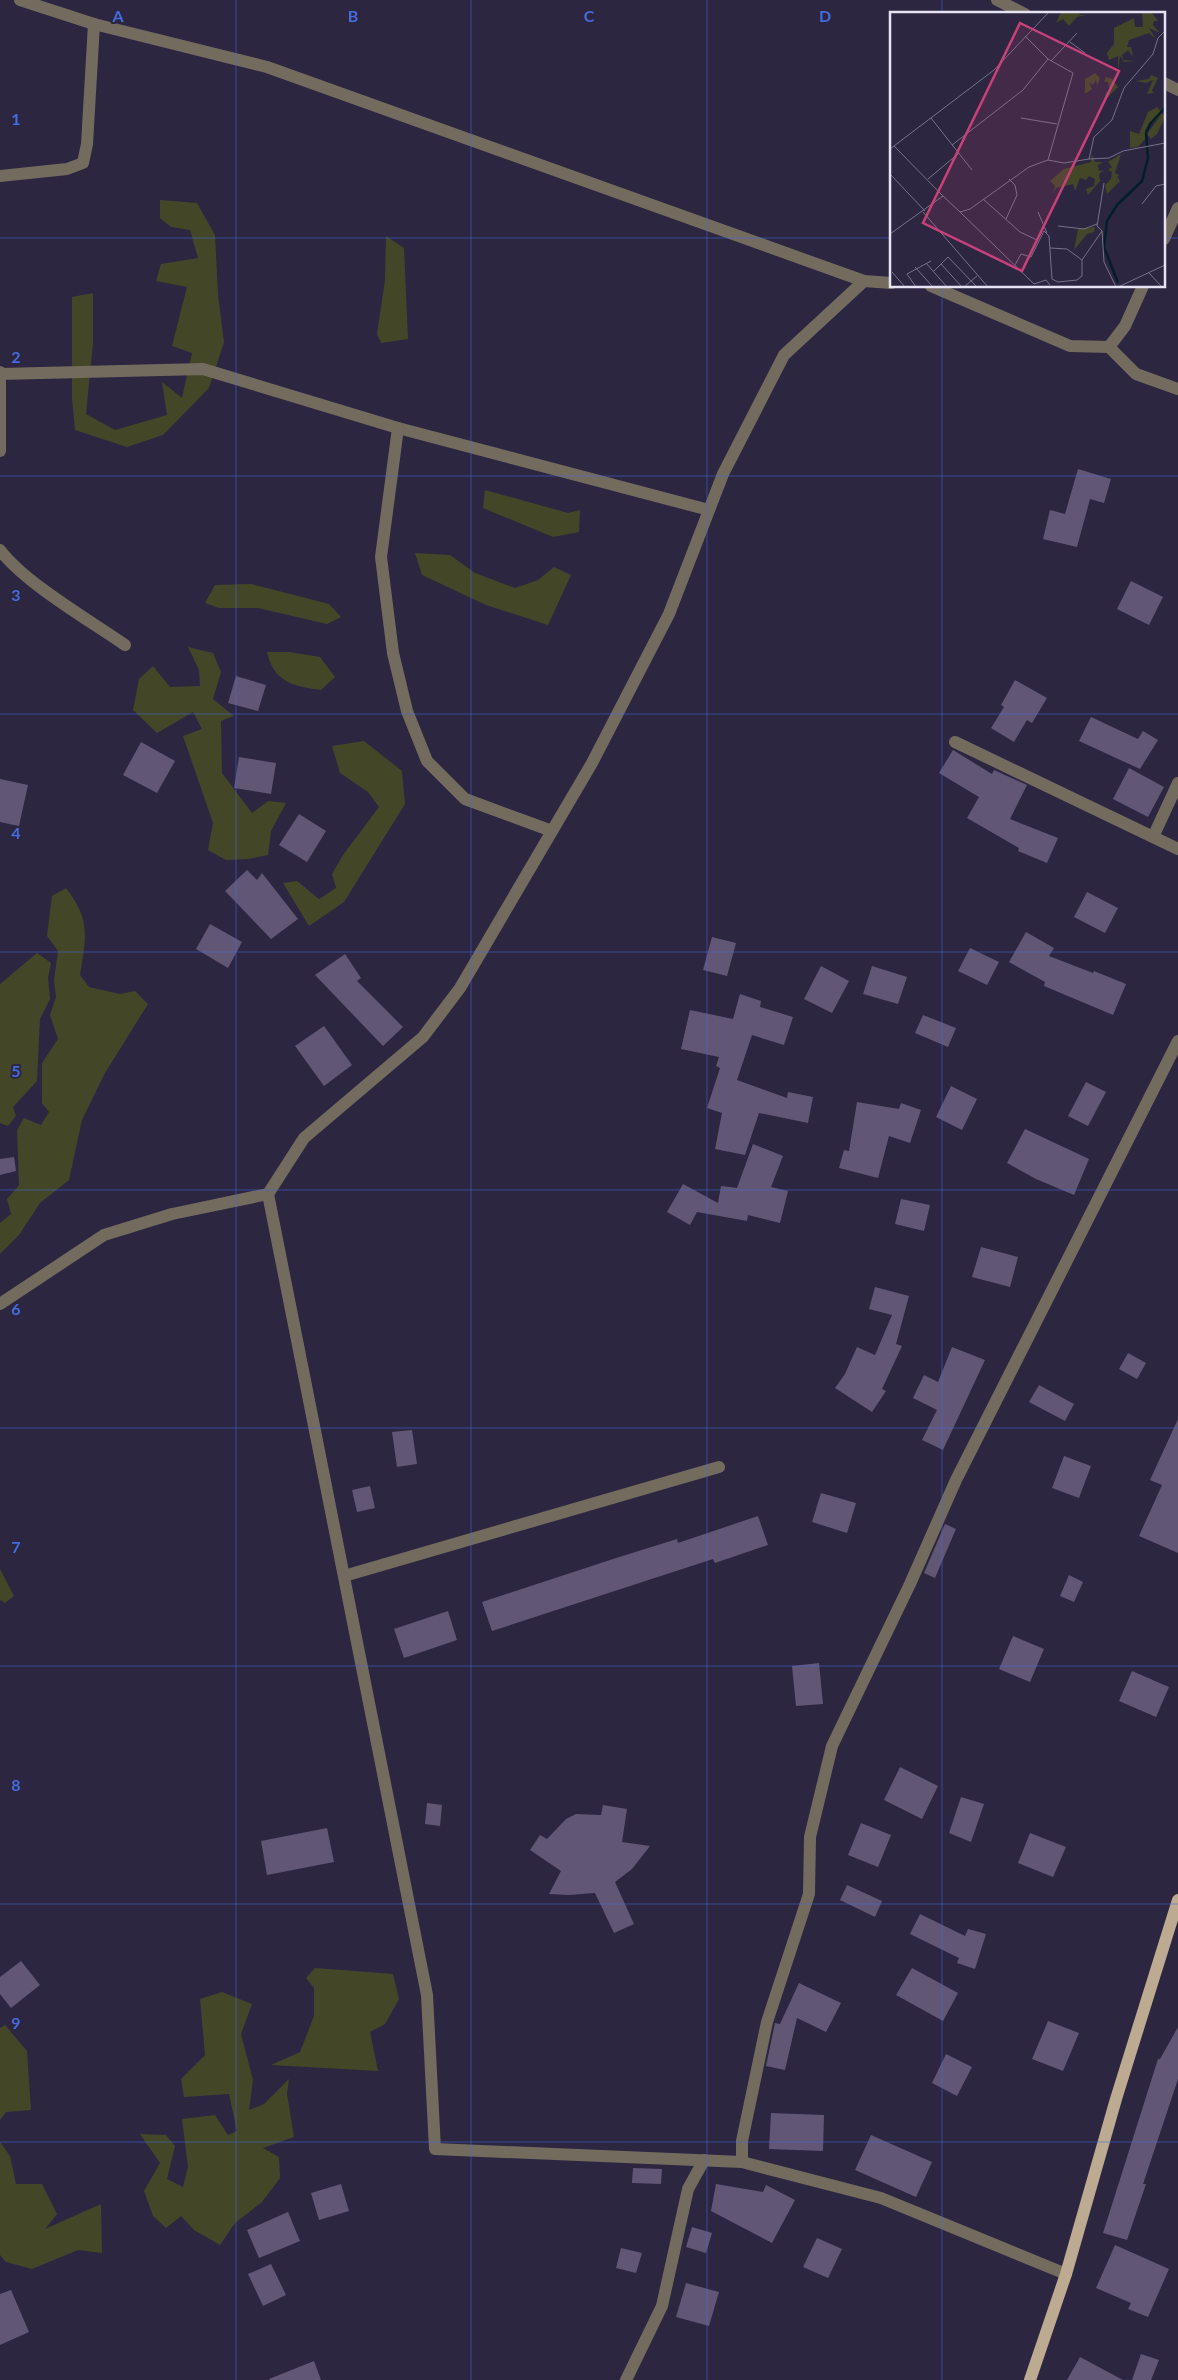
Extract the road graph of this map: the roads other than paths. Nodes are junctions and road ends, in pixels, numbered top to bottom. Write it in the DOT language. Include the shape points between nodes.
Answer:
graph roads {
  1 [pos="20,0"];
  2 [pos="997,0"];
  3 [pos="1021,12"];
  4 [pos="94,24"];
  5 [pos="1166,84"];
  6 [pos="1178,90"];
  7 [pos="0,176"];
  8 [pos="1178,208"];
  9 [pos="1166,234"];
  10 [pos="864,281"];
  11 [pos="890,283"];
  12 [pos="936,288"];
  13 [pos="1142,288"];
  14 [pos="1109,347"];
  15 [pos="0,373"];
  16 [pos="1178,389"];
  17 [pos="398,428"];
  18 [pos="0,452"];
  19 [pos="709,510"];
  20 [pos="0,550"];
  21 [pos="125,645"];
  22 [pos="955,742"];
  23 [pos="1178,783"];
  24 [pos="552,831"];
  25 [pos="1153,837"];
  26 [pos="1178,849"];
  27 [pos="1178,1041"];
  28 [pos="268,1194"];
  29 [pos="0,1304"];
  30 [pos="718,1468"];
  31 [pos="344,1576"];
  32 [pos="1178,1900"];
  33 [pos="704,2160"];
  34 [pos="742,2162"];
  35 [pos="1066,2274"];
  36 [pos="626,2380"];
  37 [pos="1030,2380"];
  1 -- 4 [label="street"];
  2 -- 3 [label="street"];
  4 -- 7 [label="street" via="83,163 68,169"];
  4 -- 10 [label="street" via="267,67"];
  5 -- 6 [label="street"];
  8 -- 9 [label="street"];
  10 -- 11 [label="street"];
  10 -- 19 [label="street" via="784,355 723,474"];
  12 -- 14 [label="street" via="1070,346"];
  13 -- 14 [label="street" via="1125,326"];
  14 -- 16 [label="street" via="1136,374"];
  15 -- 17 [label="street" via="203,369"];
  15 -- 18 [label="street"];
  17 -- 19 [label="street"];
  17 -- 24 [label="street" via="381,557 393,653 407,711 427,762 465,799"];
  19 -- 24 [label="street" via="669,614 592,763"];
  20 -- 21 [label="street" via="41,586"];
  22 -- 25 [label="street"];
  23 -- 25 [label="street"];
  24 -- 28 [label="street" via="460,988 423,1037 304,1138"];
  25 -- 26 [label="street"];
  27 -- 34 [label="street" via="956,1480 832,1746 810,1837 810,1894 767,2022 742,2141"];
  28 -- 29 [label="street" via="172,1214 104,1235"];
  28 -- 31 [label="street"];
  30 -- 31 [label="street"];
  31 -- 33 [label="street" via="427,1996 435,2149"];
  32 -- 35 [label="main road"];
  33 -- 34 [label="street"];
  33 -- 36 [label="street" via="688,2189 662,2306"];
  34 -- 35 [label="street" via="881,2198"];
  35 -- 37 [label="main road"];
}
